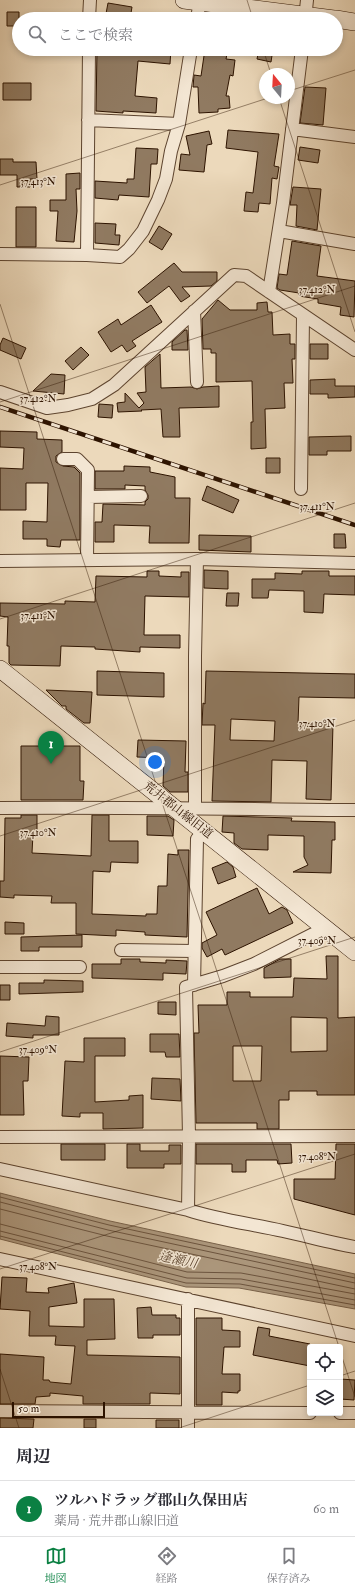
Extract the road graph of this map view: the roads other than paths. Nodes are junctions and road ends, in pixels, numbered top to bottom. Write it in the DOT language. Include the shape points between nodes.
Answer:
graph roads {
  1 [pos="90,0"];
  2 [pos="194,1"];
  3 [pos="89,12"];
  4 [pos="195,12"];
  5 [pos="306,12"];
  6 [pos="343,20"];
  7 [pos="355,22"];
  8 [pos="89,56"];
  9 [pos="190,56"];
  10 [pos="301,56"];
  11 [pos="88,120"];
  12 [pos="179,124"];
  13 [pos="292,129"];
  14 [pos="355,137"];
  15 [pos="279,231"];
  16 [pos="355,244"];
  17 [pos="0,254"];
  18 [pos="87,255"];
  19 [pos="269,292"];
  20 [pos="194,311"];
  21 [pos="303,316"];
  22 [pos="355,350"];
  23 [pos="197,382"];
  24 [pos="0,392"];
  25 [pos="63,459"];
  26 [pos="301,489"];
  27 [pos="141,496"];
  28 [pos="88,497"];
  29 [pos="197,559"];
  30 [pos="87,560"];
  31 [pos="0,561"];
  32 [pos="355,563"];
  33 [pos="0,669"];
  34 [pos="0,808"];
  35 [pos="177,809"];
  36 [pos="195,809"];
  37 [pos="355,810"];
  38 [pos="204,831"];
  39 [pos="325,928"];
  40 [pos="121,950"];
  41 [pos="194,951"];
  42 [pos="355,952"];
  43 [pos="0,967"];
  44 [pos="80,967"];
  45 [pos="194,985"];
  46 [pos="189,1136"];
  47 [pos="355,1136"];
  48 [pos="0,1137"];
  49 [pos="0,1169"];
  50 [pos="188,1210"];
  51 [pos="355,1247"];
  52 [pos="0,1259"];
  53 [pos="188,1300"];
  54 [pos="355,1336"];
  55 [pos="0,1411"];
  56 [pos="188,1413"];
  57 [pos="307,1413"];
  58 [pos="343,1413"];
  59 [pos="355,1413"];
  60 [pos="188,1428"];
  1 -- 3 [label="street"];
  2 -- 4 [label="street"];
  2 -- 5 [label="street"];
  6 -- 7 [label="street"];
  8 -- 11 [label="street"];
  9 -- 12 [label="street"];
  10 -- 13 [label="street"];
  11 -- 12 [label="street"];
  11 -- 18 [label="street"];
  12 -- 18 [label="street" via="166,179 140,235 120,257"];
  13 -- 14 [label="street"];
  13 -- 15 [label="street"];
  15 -- 16 [label="street"];
  15 -- 19 [label="street"];
  17 -- 18 [label="street"];
  19 -- 20 [label="street" via="246,276 234,275"];
  19 -- 21 [label="street"];
  20 -- 23 [label="street"];
  20 -- 24 [label="street" via="114,385 92,399 47,408"];
  21 -- 22 [label="street"];
  21 -- 26 [label="street"];
  25 -- 28 [label="street" via="76,459 88,470"];
  27 -- 28 [label="street"];
  28 -- 30 [label="street"];
  29 -- 30 [label="street"];
  29 -- 32 [label="street"];
  29 -- 36 [label="street"];
  30 -- 31 [label="street"];
  33 -- 35 [label="street, 荒井郡山線旧道"];
  34 -- 35 [label="street"];
  35 -- 36 [label="street"];
  35 -- 38 [label="street, 荒井郡山線旧道"];
  36 -- 37 [label="street"];
  38 -- 39 [label="street, 荒井郡山線旧道"];
  38 -- 41 [label="street" via="196,839"];
  39 -- 42 [label="street, 荒井郡山線旧道"];
  39 -- 45 [label="street" via="254,964"];
  40 -- 41 [label="street"];
  41 -- 45 [label="street"];
  43 -- 44 [label="street"];
  45 -- 46 [label="street" via="186,987"];
  46 -- 47 [label="street"];
  46 -- 48 [label="street"];
  46 -- 50 [label="street"];
  49 -- 50 [label="street"];
  50 -- 51 [label="street"];
  52 -- 53 [label="street"];
  53 -- 54 [label="street"];
  53 -- 56 [label="street"];
  55 -- 56 [label="street"];
  56 -- 57 [label="street"];
  56 -- 60 [label="street"];
  58 -- 59 [label="street"];
}
